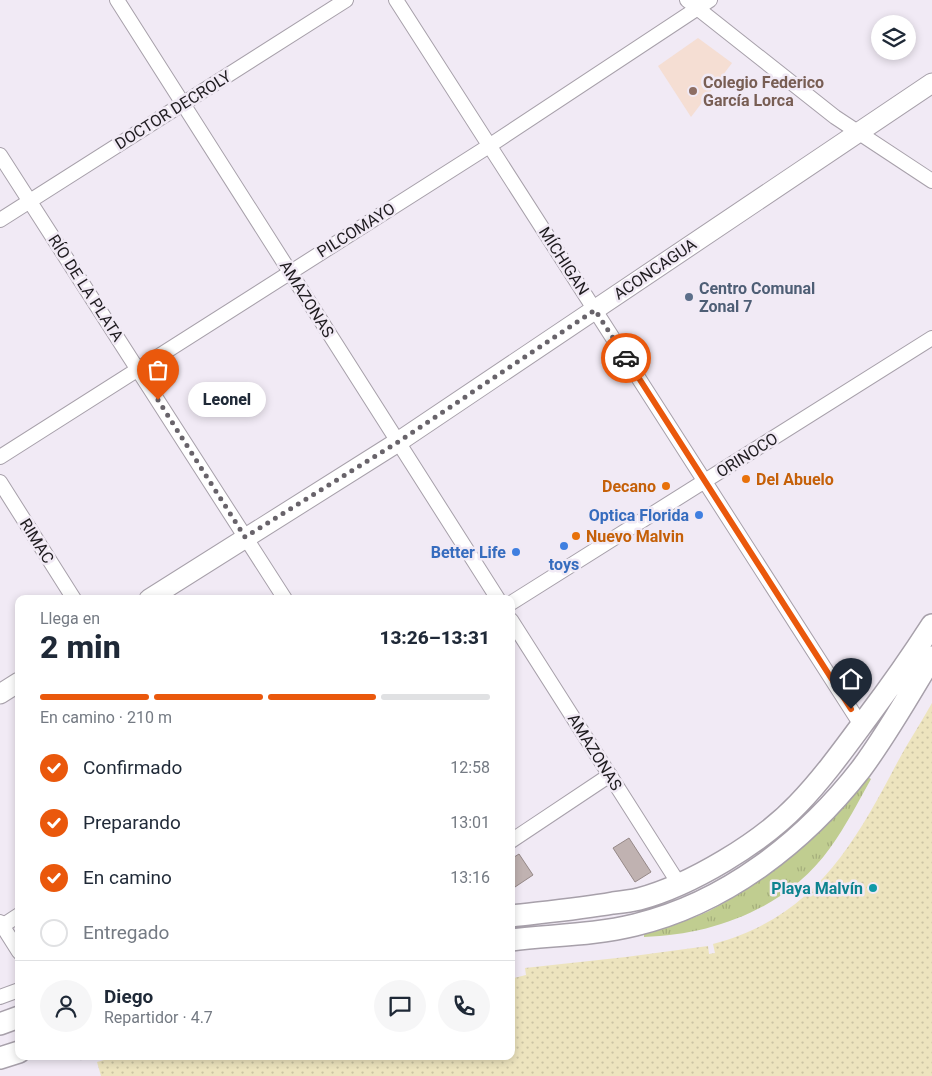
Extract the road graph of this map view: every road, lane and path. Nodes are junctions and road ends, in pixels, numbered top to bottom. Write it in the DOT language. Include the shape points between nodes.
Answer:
graph roads {
  1 [pos="117,0"];
  2 [pos="346,0"];
  3 [pos="396,0"];
  4 [pos="710,0"];
  5 [pos="692,4"];
  6 [pos="932,83"];
  7 [pos="183,104"];
  8 [pos="858,132"];
  9 [pos="489,146"];
  10 [pos="0,155"];
  11 [pos="932,181"];
  12 [pos="30,201"];
  13 [pos="0,220"];
  14 [pos="290,272"];
  15 [pos="595,310"];
  16 [pos="932,338"];
  17 [pos="138,369"];
  18 [pos="398,442"];
  19 [pos="0,457"];
  20 [pos="0,482"];
  21 [pos="704,482"];
  22 [pos="245,537"];
  23 [pos="71,595"];
  24 [pos="155,595"];
  25 [pos="282,595"];
  26 [pos="495,595"];
  27 [pos="515,600"];
  28 [pos="932,625"];
  29 [pos="515,626"];
  30 [pos="932,657"];
  31 [pos="15,685"];
  32 [pos="0,694"];
  33 [pos="861,726"];
  34 [pos="610,775"];
  35 [pos="515,838"];
  36 [pos="679,884"];
  37 [pos="515,916"];
  38 [pos="15,917"];
  39 [pos="1,924"];
  40 [pos="515,940"];
  41 [pos="15,946"];
  42 [pos="15,991"];
  43 [pos="0,996"];
  44 [pos="15,1018"];
  45 [pos="0,1024"];
  46 [pos="15,1053"];
  47 [pos="0,1058"];
  1 -- 7 [label="street, AMAZONAS"];
  2 -- 7 [label="street, DOCTOR DECROLY"];
  3 -- 9 [label="street, MÍCHIGAN"];
  4 -- 5 [label="street, PILCOMAYO"];
  5 -- 8 [label="street" via="835,118"];
  5 -- 9 [label="street, PILCOMAYO"];
  6 -- 8 [label="street, ACONCAGUA"];
  7 -- 12 [label="street, DOCTOR DECROLY"];
  7 -- 14 [label="street, AMAZONAS"];
  8 -- 11 [label="street"];
  8 -- 15 [label="street, ACONCAGUA"];
  9 -- 14 [label="street, PILCOMAYO"];
  9 -- 15 [label="street, MÍCHIGAN"];
  10 -- 12 [label="street, RÍO DE LA PLATA"];
  12 -- 13 [label="street, DOCTOR DECROLY"];
  12 -- 17 [label="street, RÍO DE LA PLATA"];
  14 -- 17 [label="street, PILCOMAYO"];
  14 -- 18 [label="street, AMAZONAS"];
  15 -- 18 [label="street, ACONCAGUA"];
  15 -- 21 [label="street, MÍCHIGAN"];
  16 -- 21 [label="street, ORINOCO"];
  17 -- 19 [label="street, PILCOMAYO"];
  17 -- 22 [label="street, RÍO DE LA PLATA"];
  18 -- 22 [label="street, ACONCAGUA"];
  18 -- 26 [label="street, AMAZONAS"];
  20 -- 23 [label="street, RIMAC"];
  21 -- 27 [label="street, ORINOCO"];
  21 -- 33 [label="street, MÍCHIGAN"];
  22 -- 24 [label="street, ACONCAGUA"];
  22 -- 25 [label="street, RÍO DE LA PLATA"];
  28 -- 33 [label="main road"];
  29 -- 34 [label="street, AMAZONAS"];
  30 -- 40 [label="main road" via="876,747 835,799 788,846 740,880 698,904 636,925"];
  31 -- 32 [label="street"];
  33 -- 36 [label="main road" via="816,784 772,827 703,873"];
  34 -- 35 [label="street"];
  34 -- 36 [label="street, AMAZONAS"];
  36 -- 37 [label="main road" via="639,898"];
  38 -- 39 [label="street"];
  39 -- 41 [label="street"];
  42 -- 43 [label="street"];
  44 -- 45 [label="main road"];
  46 -- 47 [label="main road"];
}
